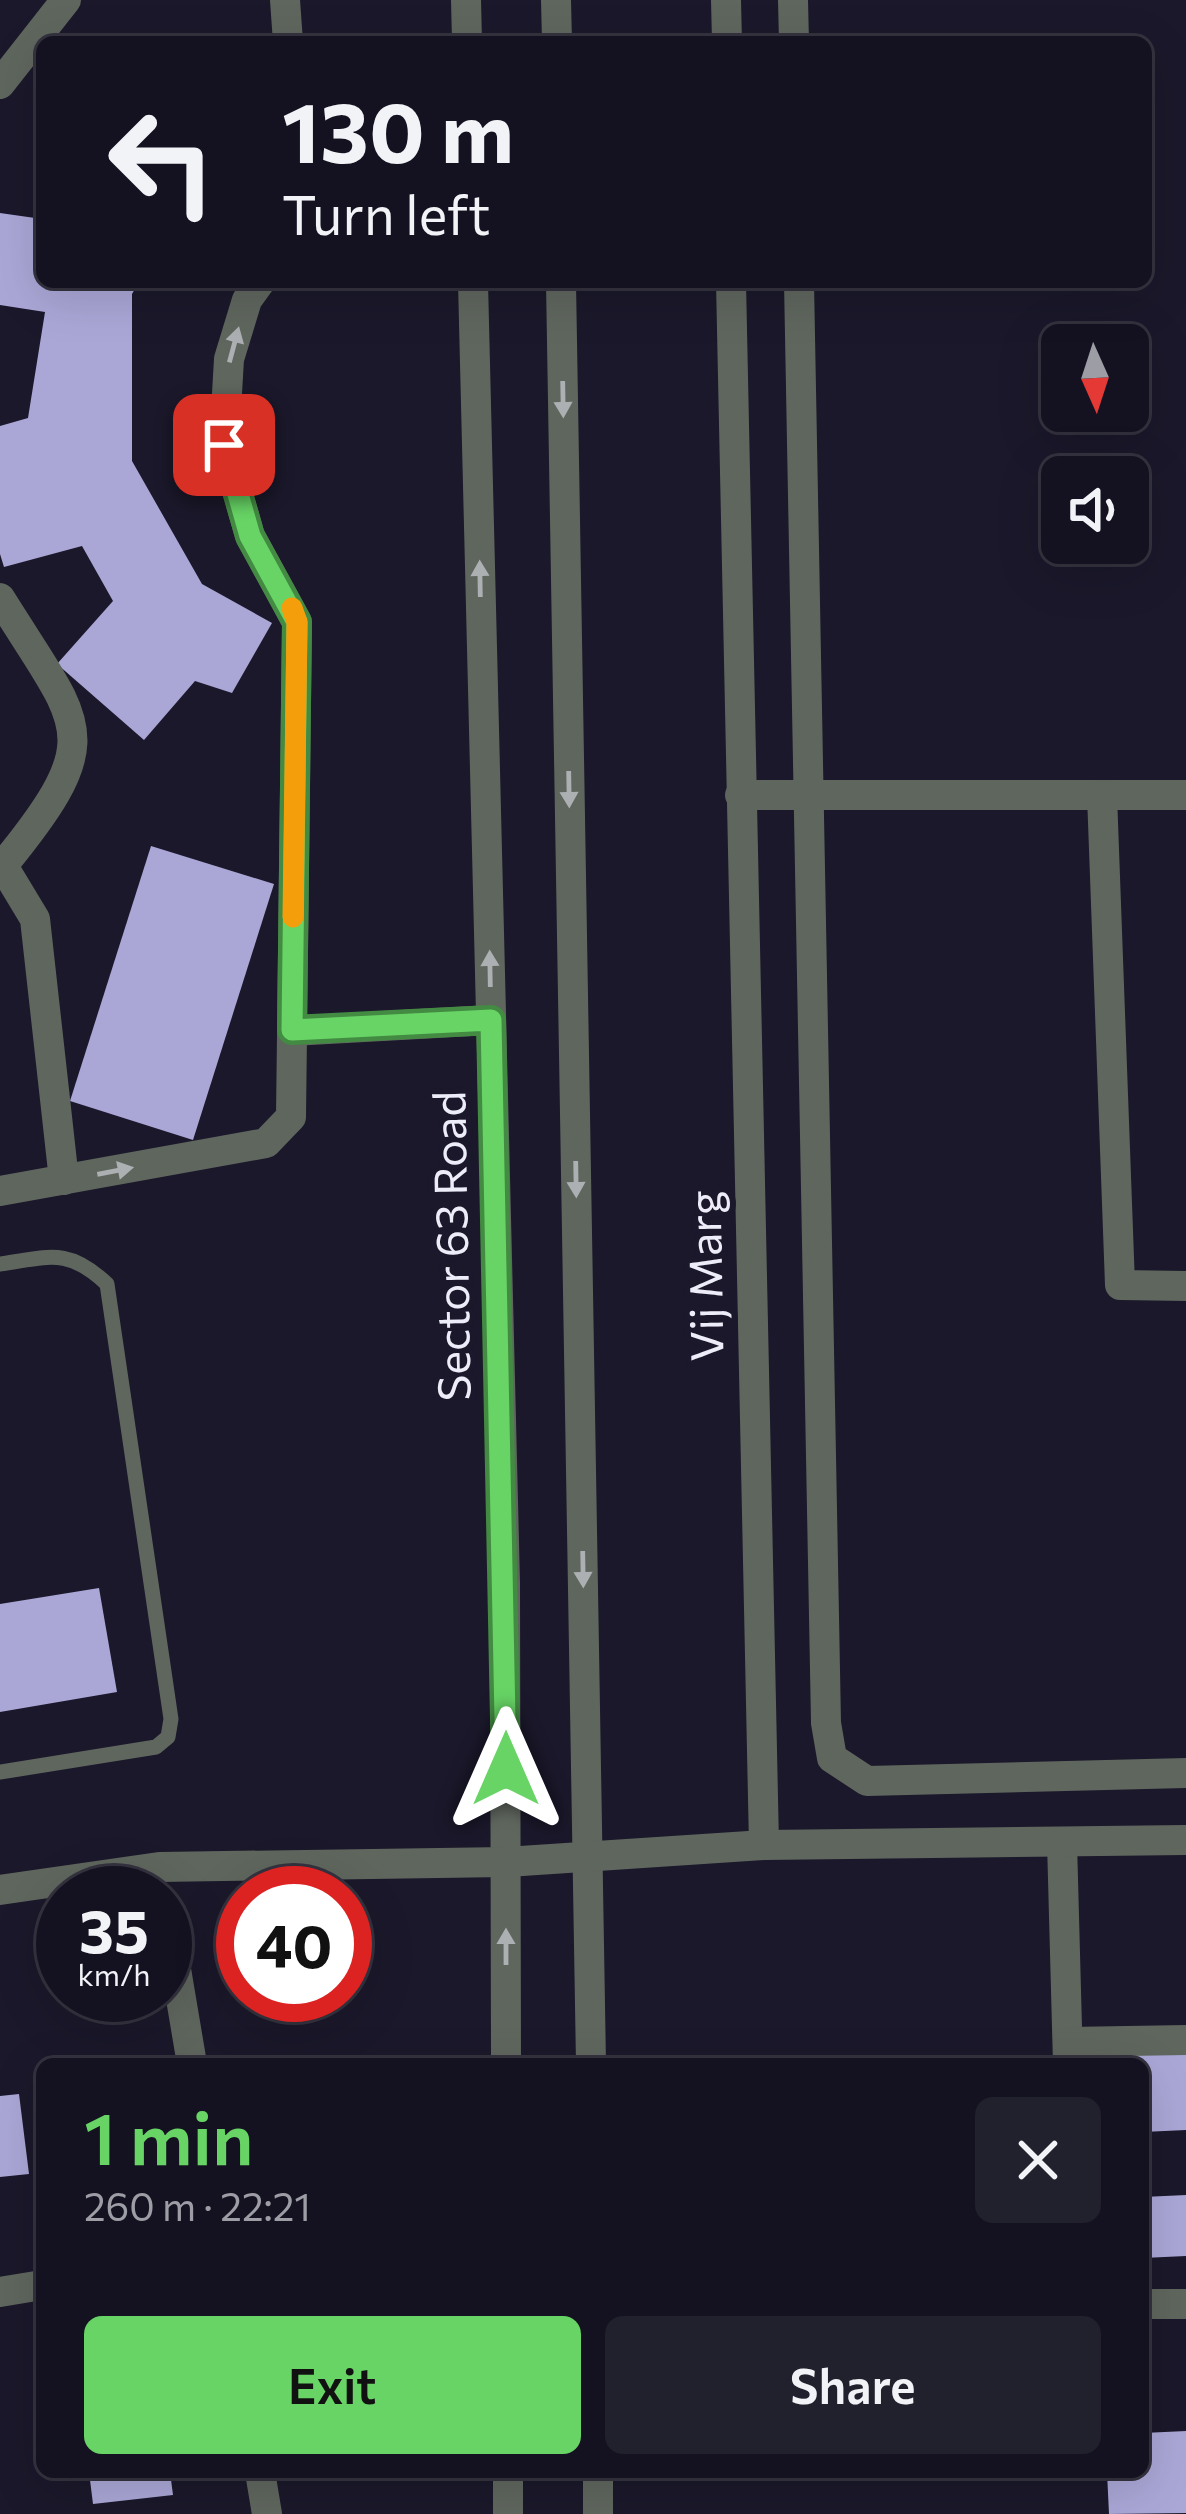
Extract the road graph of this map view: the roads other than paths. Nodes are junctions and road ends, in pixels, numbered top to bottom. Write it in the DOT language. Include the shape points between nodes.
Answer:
graph roads {
  1 [pos="66,0"];
  2 [pos="466,0"];
  3 [pos="556,0"];
  4 [pos="726,0"];
  5 [pos="793,0"];
  6 [pos="38,36"];
  7 [pos="467,36"];
  8 [pos="557,36"];
  9 [pos="727,36"];
  10 [pos="794,36"];
  11 [pos="36,38"];
  12 [pos="0,84"];
  13 [pos="256,288"];
  14 [pos="473,288"];
  15 [pos="561,288"];
  16 [pos="731,288"];
  17 [pos="799,288"];
  18 [pos="0,598"];
  19 [pos="811,794"];
  20 [pos="740,795"];
  21 [pos="1102,795"];
  22 [pos="1186,795"];
  23 [pos="3,862"];
  24 [pos="491,1020"];
  25 [pos="292,1030"];
  26 [pos="64,1180"];
  27 [pos="0,1191"];
  28 [pos="0,1264"];
  29 [pos="1186,1286"];
  30 [pos="0,1772"];
  31 [pos="1186,1773"];
  32 [pos="1186,1840"];
  33 [pos="1062,1842"];
  34 [pos="764,1845"];
  35 [pos="587,1856"];
  36 [pos="506,1862"];
  37 [pos="192,1878"];
  38 [pos="36,1888"];
  39 [pos="0,1890"];
  40 [pos="185,2022"];
  41 [pos="1186,2040"];
  42 [pos="1068,2053"];
  43 [pos="191,2058"];
  44 [pos="506,2058"];
  45 [pos="591,2058"];
  46 [pos="36,2285"];
  47 [pos="0,2291"];
  48 [pos="1149,2304"];
  49 [pos="1186,2304"];
  50 [pos="261,2478"];
  51 [pos="508,2478"];
  52 [pos="598,2478"];
  53 [pos="267,2514"];
  54 [pos="508,2514"];
  55 [pos="598,2514"];
  1 -- 6 [label="street"];
  2 -- 7 [label="street"];
  3 -- 8 [label="street"];
  4 -- 9 [label="street"];
  5 -- 10 [label="street"];
  11 -- 12 [label="street"];
  25 -- 13 [label="street, one-way" via="297,622 250,536 224,445 229,358"];
  24 -- 14 [label="street, Sector 63 Road, one-way"];
  15 -- 35 [label="street, one-way"];
  16 -- 20 [label="street, Vij Marg"];
  17 -- 19 [label="street"];
  18 -- 23 [label="street" via="61,692 74,754 50,808"];
  19 -- 20 [label="street"];
  19 -- 21 [label="street"];
  19 -- 31 [label="street" via="832,1758 867,1781"];
  20 -- 34 [label="street, Vij Marg"];
  21 -- 22 [label="street"];
  21 -- 29 [label="street" via="1120,1285"];
  23 -- 26 [label="street" via="34,919"];
  24 -- 25 [label="street"];
  24 -- 36 [label="street, Sector 63 Road"];
  26 -- 25 [label="street, one-way" via="266,1143 291,1117"];
  26 -- 27 [label="street"];
  28 -- 30 [label="lane" via="64,1255 107,1284 171,1719 156,1747"];
  32 -- 33 [label="street"];
  33 -- 34 [label="street"];
  33 -- 42 [label="street"];
  34 -- 35 [label="street"];
  35 -- 36 [label="street"];
  35 -- 45 [label="street"];
  36 -- 37 [label="street"];
  44 -- 36 [label="street, Sector 63 Road, one-way"];
  38 -- 39 [label="street"];
  40 -- 43 [label="street"];
  41 -- 42 [label="street"];
  46 -- 47 [label="street"];
  48 -- 49 [label="street"];
  50 -- 53 [label="street"];
  51 -- 54 [label="street"];
  52 -- 55 [label="street"];
}
